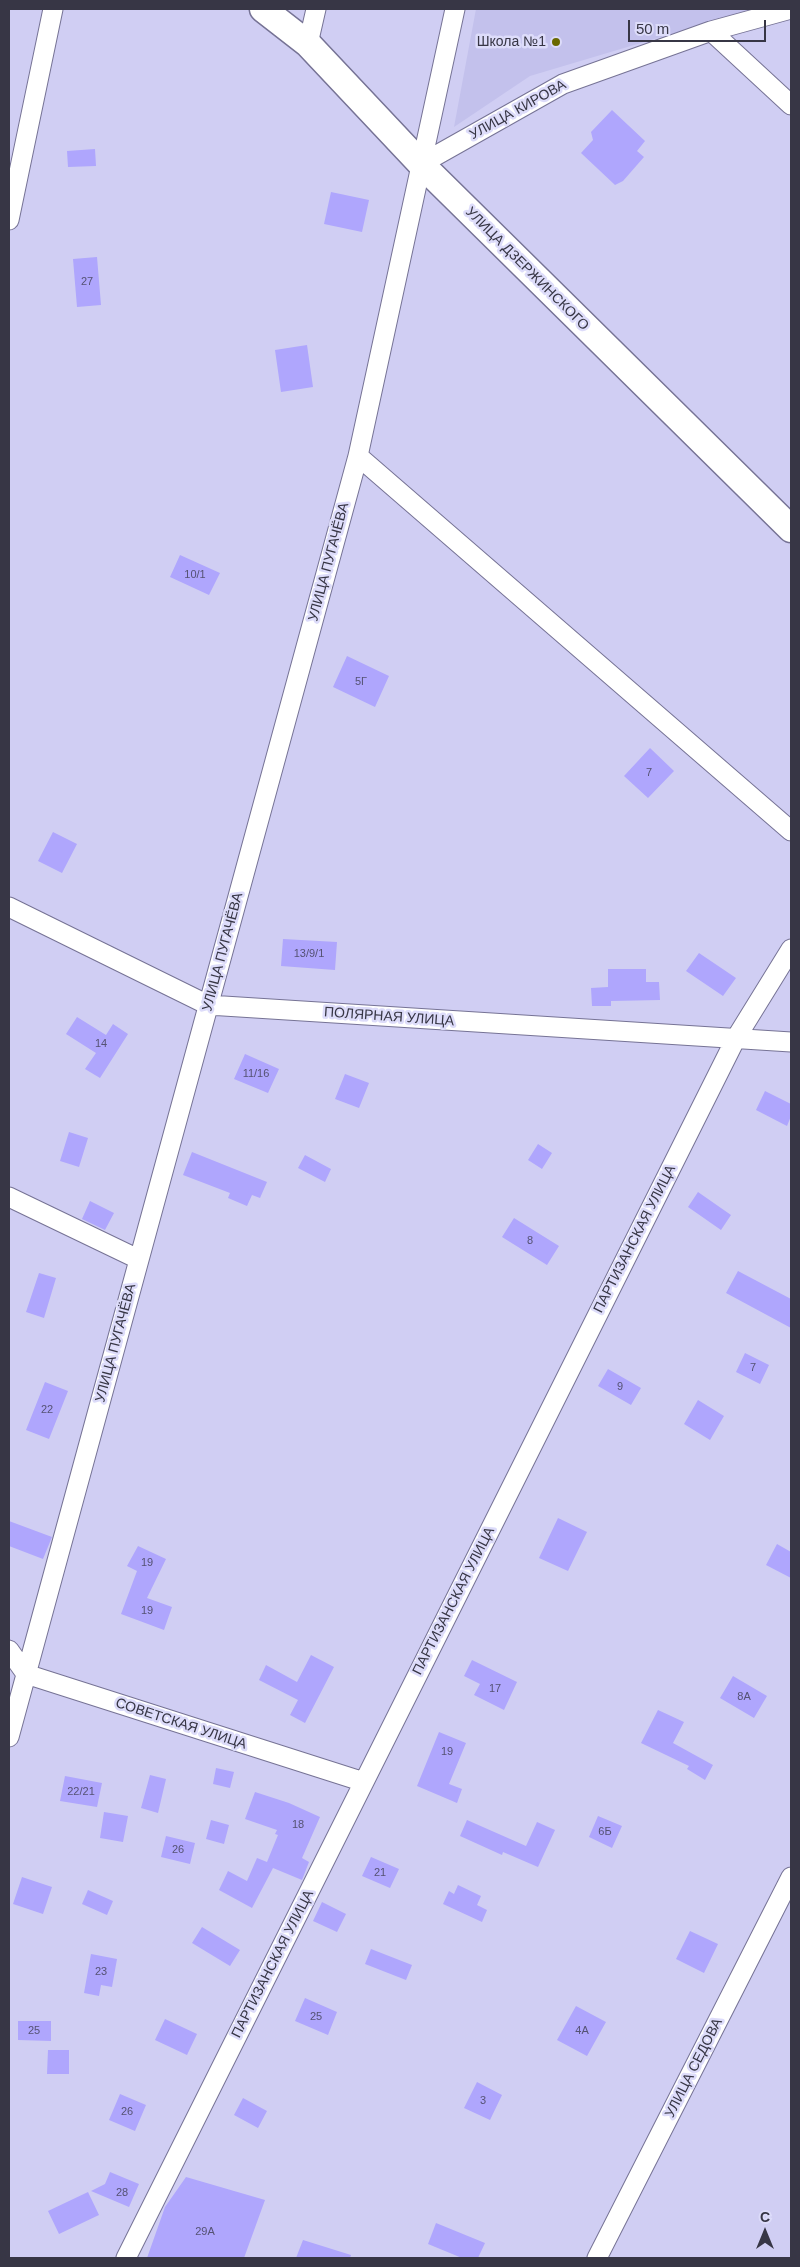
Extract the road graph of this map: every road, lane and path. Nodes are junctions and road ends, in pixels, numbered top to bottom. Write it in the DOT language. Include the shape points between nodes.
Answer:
graph roads {
  1 [pos="53,9"];
  2 [pos="263,9"];
  3 [pos="316,9"];
  4 [pos="455,9"];
  5 [pos="791,9"];
  6 [pos="710,31"];
  7 [pos="308,44"];
  8 [pos="791,105"];
  9 [pos="421,164"];
  10 [pos="9,220"];
  11 [pos="358,456"];
  12 [pos="791,530"];
  13 [pos="791,831"];
  14 [pos="9,907"];
  15 [pos="791,949"];
  16 [pos="208,1005"];
  17 [pos="736,1038"];
  18 [pos="791,1042"];
  19 [pos="9,1196"];
  20 [pos="138,1259"];
  21 [pos="9,1650"];
  22 [pos="26,1674"];
  23 [pos="9,1737"];
  24 [pos="364,1782"];
  25 [pos="791,1877"];
  26 [pos="126,2258"];
  27 [pos="597,2258"];
  1 -- 10 [label="street"];
  2 -- 7 [label="street, УЛИЦА ДЗЕРЖИНСКОГО"];
  3 -- 7 [label="street"];
  4 -- 9 [label="street, УЛИЦА ПУГАЧЁВА"];
  5 -- 6 [label="street, УЛИЦА КИРОВА"];
  6 -- 8 [label="street"];
  6 -- 9 [label="street, УЛИЦА КИРОВА" via="564,84"];
  7 -- 9 [label="street, УЛИЦА ДЗЕРЖИНСКОГО"];
  9 -- 11 [label="street, УЛИЦА ПУГАЧЁВА"];
  9 -- 12 [label="street, УЛИЦА ДЗЕРЖИНСКОГО"];
  11 -- 13 [label="street"];
  11 -- 16 [label="street, УЛИЦА ПУГАЧЁВА"];
  14 -- 16 [label="street, ПОЛЯРНАЯ УЛИЦА"];
  15 -- 17 [label="street, ПАРТИЗАНСКАЯ УЛИЦА"];
  16 -- 17 [label="street, ПОЛЯРНАЯ УЛИЦА"];
  16 -- 20 [label="street, УЛИЦА ПУГАЧЁВА"];
  17 -- 18 [label="street, ПОЛЯРНАЯ УЛИЦА"];
  17 -- 24 [label="street, ПАРТИЗАНСКАЯ УЛИЦА"];
  19 -- 20 [label="street"];
  20 -- 22 [label="street, УЛИЦА ПУГАЧЁВА"];
  21 -- 22 [label="street"];
  22 -- 23 [label="street, УЛИЦА ПУГАЧЁВА"];
  22 -- 24 [label="street, СОВЕТСКАЯ УЛИЦА"];
  24 -- 26 [label="street, ПАРТИЗАНСКАЯ УЛИЦА"];
  25 -- 27 [label="street, УЛИЦА СЕДОВА"];
}
